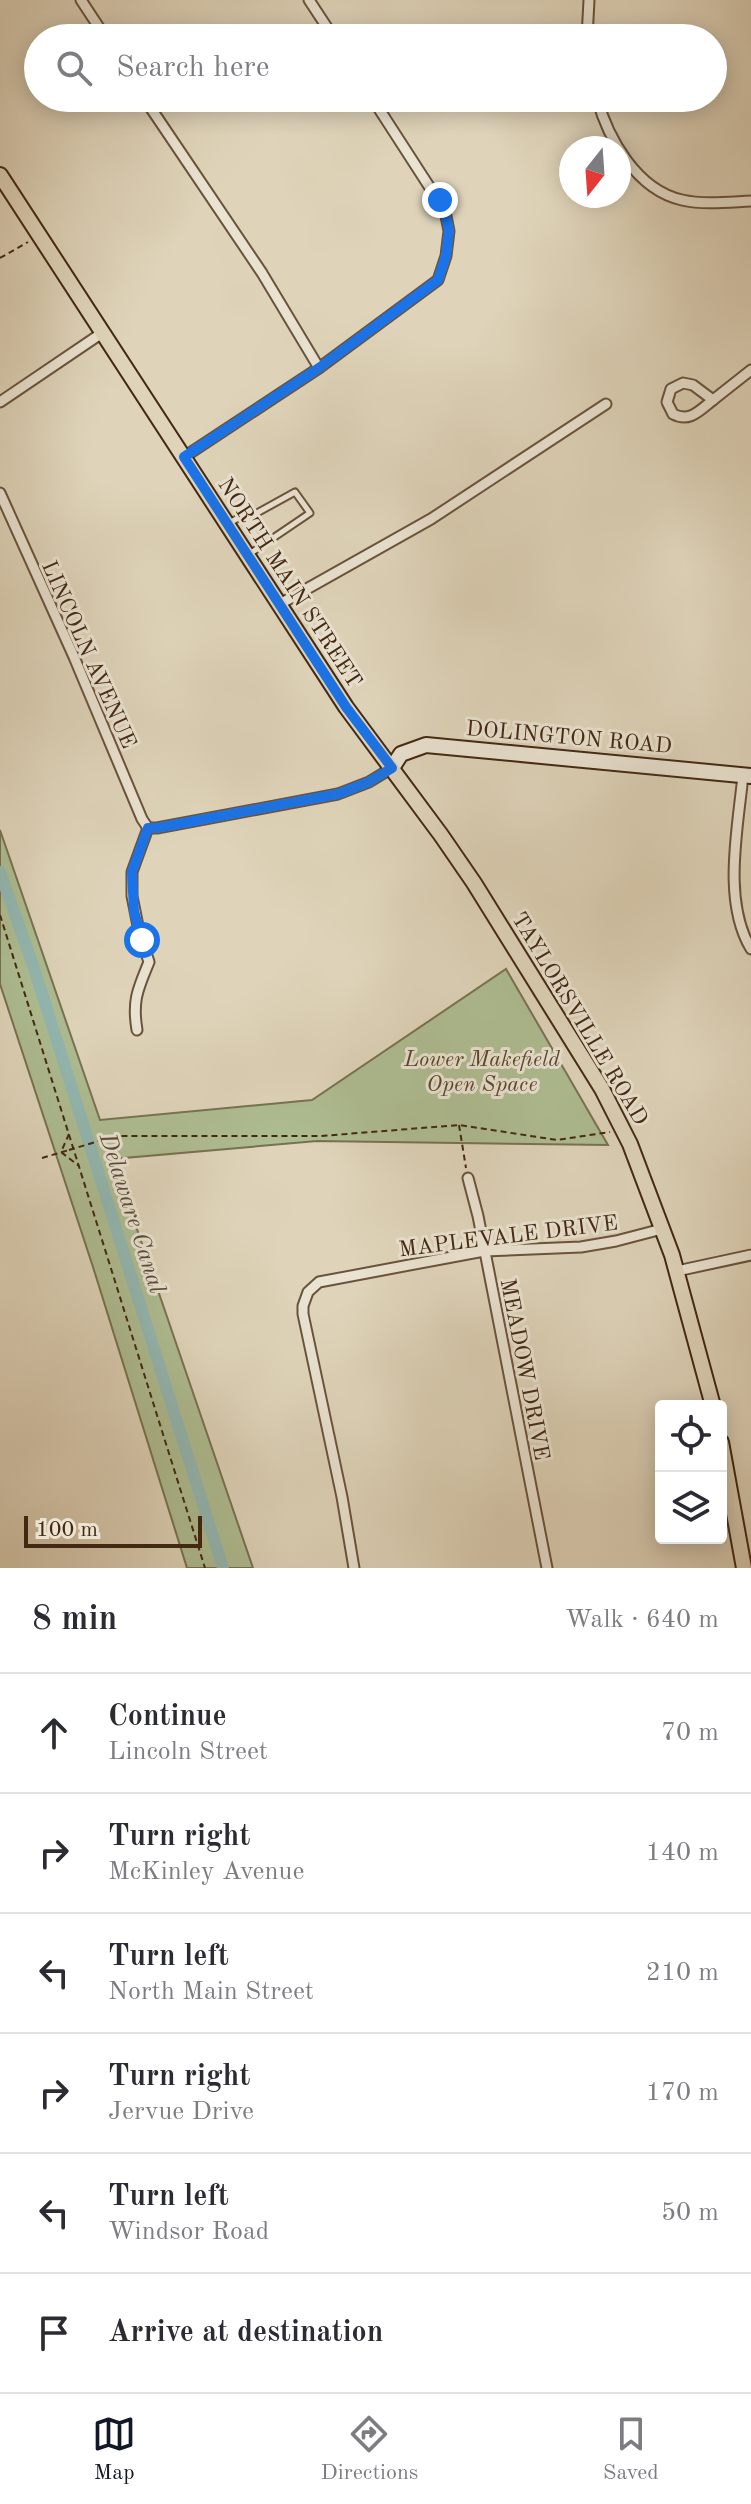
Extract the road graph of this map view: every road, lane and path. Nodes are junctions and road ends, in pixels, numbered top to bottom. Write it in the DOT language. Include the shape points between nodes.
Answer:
graph roads {
  1 [pos="81,0"];
  2 [pos="309,0"];
  3 [pos="589,0"];
  4 [pos="97,24"];
  5 [pos="325,24"];
  6 [pos="588,24"];
  7 [pos="153,112"];
  8 [pos="381,112"];
  9 [pos="601,112"];
  10 [pos="0,175"];
  11 [pos="751,201"];
  12 [pos="39,235"];
  13 [pos="0,258"];
  14 [pos="102,333"];
  15 [pos="319,368"];
  16 [pos="751,370"];
  17 [pos="713,400"];
  18 [pos="0,402"];
  19 [pos="606,404"];
  20 [pos="184,457"];
  21 [pos="0,493"];
  22 [pos="246,519"];
  23 [pos="228,524"];
  24 [pos="262,545"];
  25 [pos="248,555"];
  26 [pos="280,604"];
  27 [pos="392,768"];
  28 [pos="747,775"];
  29 [pos="147,831"];
  30 [pos="0,915"];
  31 [pos="751,949"];
  32 [pos="137,1030"];
  33 [pos="459,1125"];
  34 [pos="623,1130"];
  35 [pos="69,1133"];
  36 [pos="61,1152"];
  37 [pos="42,1158"];
  38 [pos="80,1167"];
  39 [pos="468,1178"];
  40 [pos="662,1229"];
  41 [pos="484,1251"];
  42 [pos="751,1255"];
  43 [pos="677,1271"];
  44 [pos="711,1400"];
  45 [pos="726,1472"];
  46 [pos="205,1568"];
  47 [pos="354,1568"];
  48 [pos="547,1568"];
  49 [pos="744,1568"];
  1 -- 4 [label="street"];
  2 -- 5 [label="street"];
  3 -- 6 [label="street"];
  7 -- 15 [label="street"];
  8 -- 15 [label="street" via="445,211 446,256 438,280"];
  9 -- 11 [label="street" via="627,160 658,191 684,201"];
  10 -- 12 [label="main road, NORTH MAIN STREET"];
  12 -- 13 [label="path"];
  12 -- 14 [label="main road, NORTH MAIN STREET"];
  14 -- 18 [label="street"];
  14 -- 20 [label="main road, NORTH MAIN STREET"];
  15 -- 20 [label="street"];
  16 -- 17 [label="street"];
  17 -- 17 [label="street" via="683,383 671,389 667,402 673,414 686,418"];
  19 -- 26 [label="street" via="431,519"];
  20 -- 23 [label="main road, NORTH MAIN STREET"];
  21 -- 29 [label="street, LINCOLN AVENUE"];
  22 -- 23 [label="lane"];
  22 -- 24 [label="lane"];
  22 -- 24 [label="lane" via="295,492 310,513"];
  23 -- 25 [label="main road, NORTH MAIN STREET"];
  24 -- 25 [label="lane"];
  25 -- 26 [label="main road, NORTH MAIN STREET"];
  26 -- 27 [label="main road, NORTH MAIN STREET"];
  27 -- 28 [label="street, DOLINGTON ROAD" via="401,754 426,745"];
  27 -- 29 [label="street" via="338,794"];
  27 -- 34 [label="main road, TAYLORSVILLE ROAD" via="501,926"];
  28 -- 31 [label="street" via="735,849 735,906"];
  29 -- 32 [label="street" via="132,872 134,911 149,962 134,997"];
  30 -- 35 [label="path"];
  33 -- 34 [label="path" via="557,1140"];
  33 -- 36 [label="path, bridge" via="321,1136 117,1136"];
  33 -- 39 [label="path"];
  34 -- 40 [label="main road, TAYLORSVILLE ROAD"];
  35 -- 36 [label="path"];
  35 -- 38 [label="path"];
  36 -- 37 [label="path"];
  36 -- 38 [label="path"];
  38 -- 46 [label="path"];
  39 -- 41 [label="street, MEADOW DRIVE"];
  40 -- 41 [label="street, MAPLEVALE DRIVE" via="581,1247"];
  40 -- 43 [label="main road, TAYLORSVILLE ROAD"];
  41 -- 47 [label="street, MAPLEVALE DRIVE" via="319,1282 305,1298 303,1314"];
  41 -- 48 [label="street, MEADOW DRIVE"];
  42 -- 43 [label="street"];
  43 -- 44 [label="main road, TAYLORSVILLE ROAD"];
  45 -- 49 [label="main road"];
}
